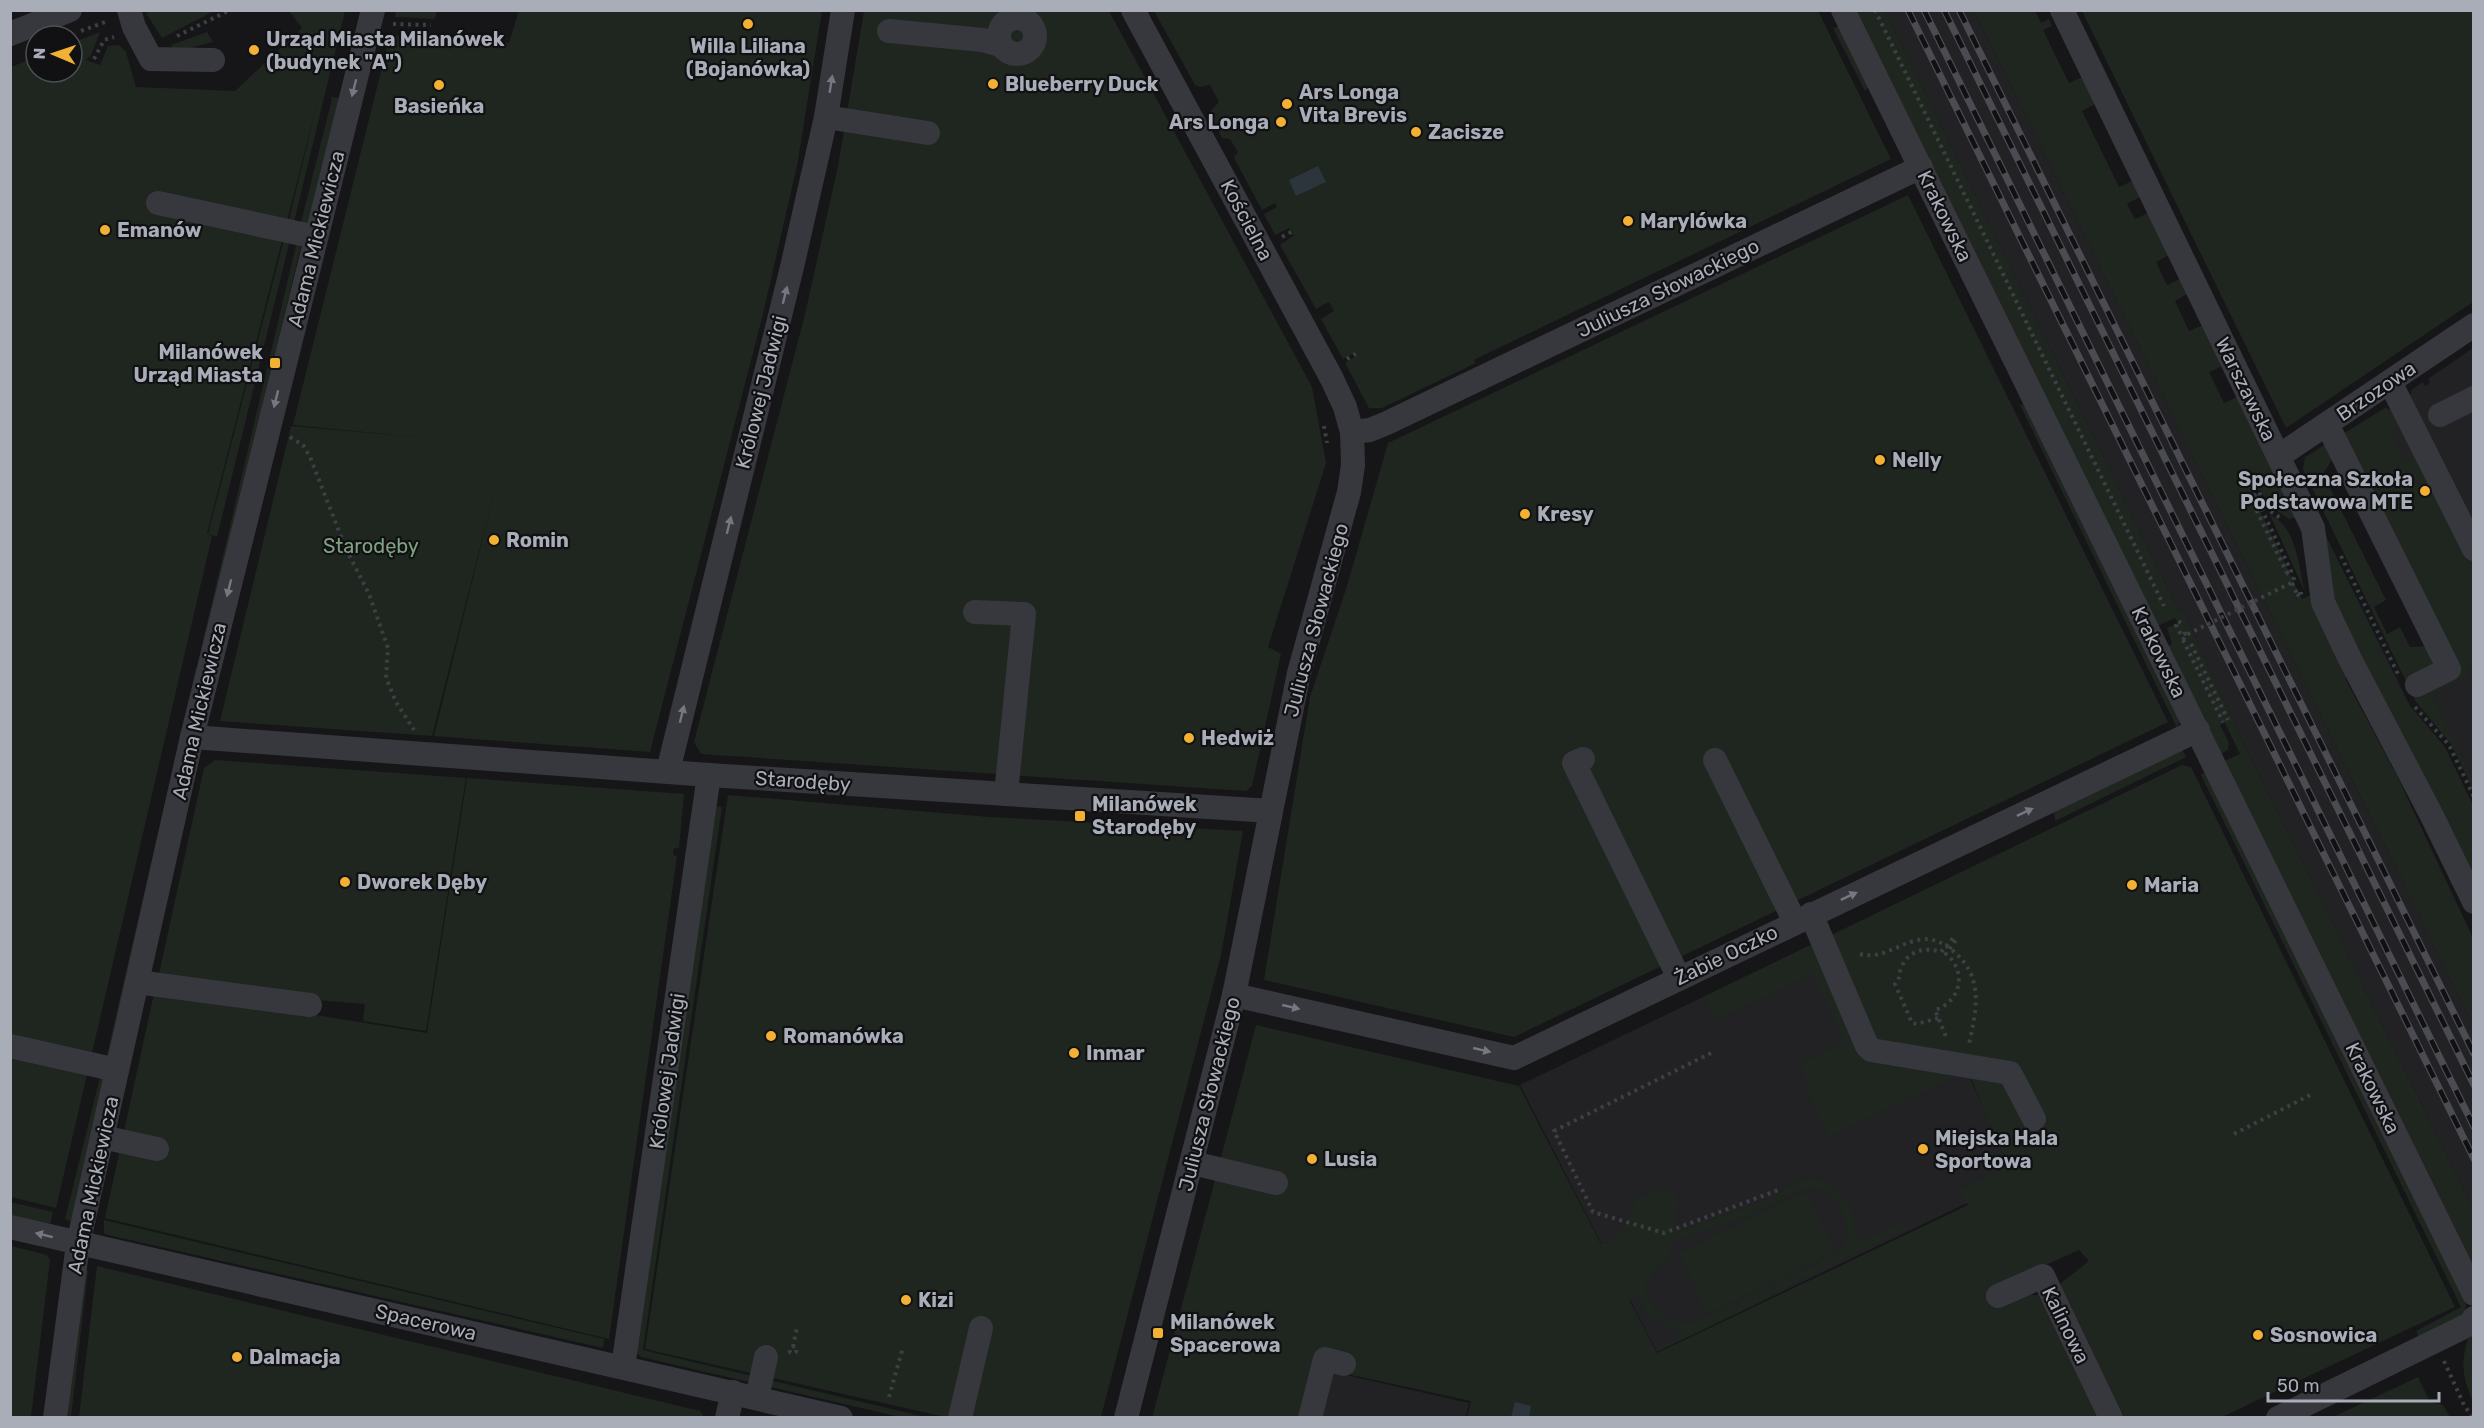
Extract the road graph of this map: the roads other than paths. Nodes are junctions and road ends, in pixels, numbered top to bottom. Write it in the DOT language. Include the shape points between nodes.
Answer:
graph roads {
  1 [pos="843,10"];
  2 [pos="1133,10"];
  3 [pos="1843,10"];
  4 [pos="2062,10"];
  5 [pos="121,15"];
  6 [pos="381,17"];
  7 [pos="75,21"];
  8 [pos="889,31"];
  9 [pos="10,34"];
  10 [pos="1040,47"];
  11 [pos="213,60"];
  12 [pos="826,117"];
  13 [pos="927,133"];
  14 [pos="1921,166"];
  15 [pos="158,203"];
  16 [pos="316,237"];
  17 [pos="2474,326"];
  18 [pos="2390,382"];
  19 [pos="2474,398"];
  20 [pos="2440,415"];
  21 [pos="2327,424"];
  22 [pos="1352,432"];
  23 [pos="2278,456"];
  24 [pos="2474,549"];
  25 [pos="975,612"];
  26 [pos="2411,691"];
  27 [pos="2198,730"];
  28 [pos="192,737"];
  29 [pos="1583,759"];
  30 [pos="1715,760"];
  31 [pos="668,771"];
  32 [pos="709,775"];
  33 [pos="1006,794"];
  34 [pos="1271,811"];
  35 [pos="2472,892"];
  36 [pos="1803,918"];
  37 [pos="1678,978"];
  38 [pos="137,982"];
  39 [pos="1234,995"];
  40 [pos="310,1005"];
  41 [pos="10,1046"];
  42 [pos="117,1070"];
  43 [pos="2034,1119"];
  44 [pos="102,1137"];
  45 [pos="157,1149"];
  46 [pos="1193,1163"];
  47 [pos="1276,1183"];
  48 [pos="10,1227"];
  49 [pos="78,1244"];
  50 [pos="2474,1294"];
  51 [pos="1998,1296"];
  52 [pos="2472,1321"];
  53 [pos="981,1328"];
  54 [pos="766,1357"];
  55 [pos="1344,1364"];
  56 [pos="623,1367"];
  57 [pos="733,1392"];
  58 [pos="757,1398"];
  59 [pos="55,1418"];
  60 [pos="727,1418"];
  61 [pos="841,1418"];
  62 [pos="960,1418"];
  63 [pos="1126,1418"];
  64 [pos="1310,1418"];
  65 [pos="2111,1418"];
  66 [pos="2278,1418"];
  12 -- 1 [label="street, Królowej Jadwigi, one-way"];
  2 -- 22 [label="street, Kościelna" via="1332,379"];
  3 -- 14 [label="street, Krakowska"];
  4 -- 23 [label="street, Warszawska"];
  5 -- 11 [label="street" via="134,27 151,59"];
  6 -- 16 [label="street, Adama Mickiewicza, one-way"];
  7 -- 9 [label="street"];
  8 -- 10 [label="street" via="983,40 1016,54"];
  12 -- 13 [label="street"];
  31 -- 12 [label="street, Królowej Jadwigi, one-way"];
  14 -- 22 [label="street, Juliusza Słowackiego" via="1387,423"];
  14 -- 27 [label="street, Krakowska"];
  15 -- 16 [label="street"];
  16 -- 28 [label="street, Adama Mickiewicza, one-way"];
  17 -- 18 [label="street, Brzozowa"];
  18 -- 21 [label="street, Brzozowa"];
  18 -- 24 [label="street"];
  19 -- 20 [label="street"];
  21 -- 23 [label="street, Brzozowa"];
  21 -- 26 [label="street" via="2449,669"];
  22 -- 34 [label="street, Juliusza Słowackiego" via="1349,492 1299,673"];
  23 -- 35 [label="street, Warszawska" via="2313,528 2324,602 2355,670"];
  25 -- 33 [label="street" via="1024,614"];
  36 -- 27 [label="street, Żabie Oczko, one-way"];
  27 -- 50 [label="street, Krakowska"];
  28 -- 31 [label="street, Starodęby"];
  28 -- 38 [label="street, Adama Mickiewicza"];
  29 -- 37 [label="street" via="1574,764"];
  30 -- 36 [label="street"];
  31 -- 32 [label="street, Starodęby"];
  32 -- 33 [label="street, Starodęby"];
  32 -- 56 [label="street, Królowej Jadwigi"];
  33 -- 34 [label="street, Starodęby"];
  34 -- 39 [label="street, Juliusza Słowackiego"];
  36 -- 37 [label="street, Żabie Oczko"];
  36 -- 43 [label="street" via="1866,1046 1877,1053 2010,1073"];
  39 -- 37 [label="street, Żabie Oczko, one-way" via="1514,1058"];
  38 -- 40 [label="street"];
  38 -- 42 [label="street, Adama Mickiewicza"];
  39 -- 46 [label="street, Juliusza Słowackiego"];
  41 -- 42 [label="street"];
  42 -- 44 [label="street, Adama Mickiewicza"];
  44 -- 45 [label="street"];
  44 -- 49 [label="street, Adama Mickiewicza"];
  46 -- 47 [label="street"];
  46 -- 63 [label="street, Juliusza Słowackiego"];
  49 -- 48 [label="street, Spacerowa, one-way"];
  49 -- 56 [label="street, Spacerowa"];
  49 -- 59 [label="street, Adama Mickiewicza"];
  51 -- 65 [label="street, Kalinowa" via="2043,1276"];
  52 -- 66 [label="street"];
  53 -- 62 [label="street"];
  54 -- 58 [label="street"];
  55 -- 64 [label="street" via="1325,1359"];
  56 -- 57 [label="street, Spacerowa"];
  57 -- 58 [label="street, Spacerowa"];
  57 -- 60 [label="street"];
  58 -- 61 [label="street, Spacerowa"];
}
